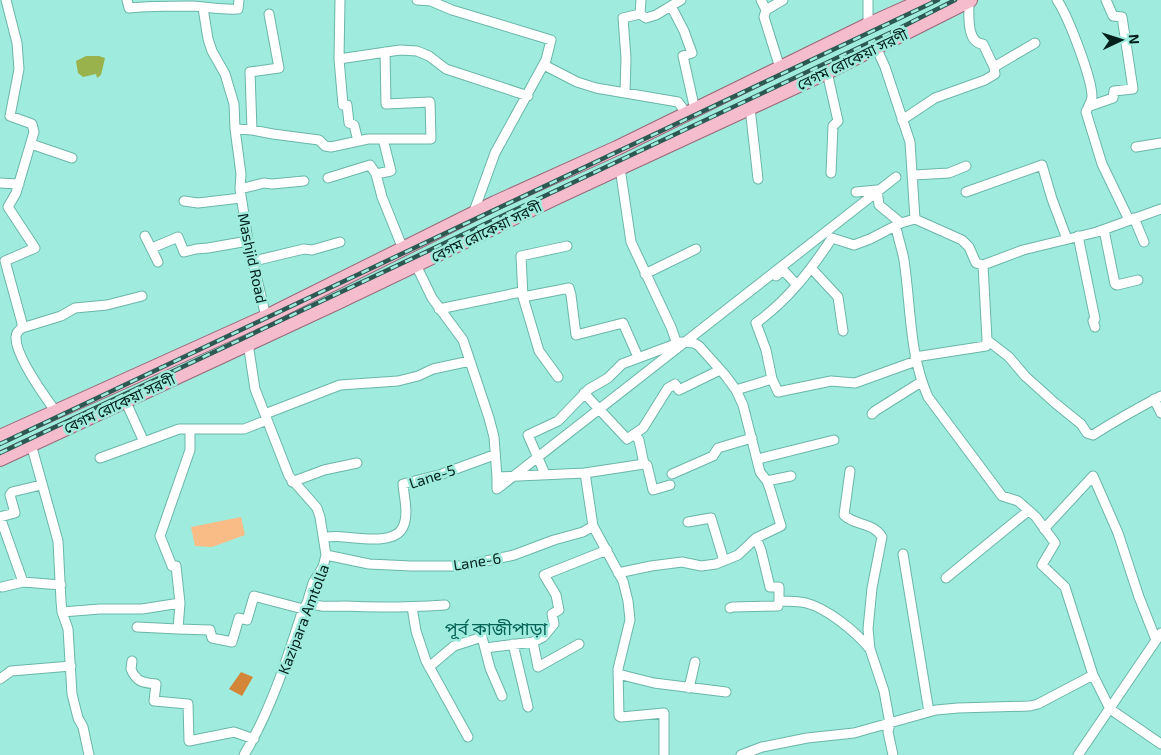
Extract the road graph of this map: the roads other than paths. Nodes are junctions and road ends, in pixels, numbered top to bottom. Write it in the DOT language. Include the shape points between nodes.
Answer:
graph roads {
  1 [pos="6,0"];
  2 [pos="127,0"];
  3 [pos="239,0"];
  4 [pos="340,0"];
  5 [pos="417,0"];
  6 [pos="641,0"];
  7 [pos="681,0"];
  8 [pos="761,0"];
  9 [pos="782,0"];
  10 [pos="868,0"];
  11 [pos="924,0"];
  12 [pos="969,0"];
  13 [pos="1057,0"];
  14 [pos="1106,0"];
  15 [pos="671,6"];
  16 [pos="203,8"];
  17 [pos="766,10"];
  18 [pos="269,14"];
  19 [pos="640,14"];
  20 [pos="868,25"];
  21 [pos="1035,43"];
  22 [pos="876,47"];
  23 [pos="385,52"];
  24 [pos="339,59"];
  25 [pos="544,66"];
  26 [pos="780,68"];
  27 [pos="994,68"];
  28 [pos="827,72"];
  29 [pos="624,92"];
  30 [pos="528,96"];
  31 [pos="1090,106"];
  32 [pos="750,108"];
  33 [pos="691,112"];
  34 [pos="902,120"];
  35 [pos="235,129"];
  36 [pos="252,130"];
  37 [pos="697,133"];
  38 [pos="383,139"];
  39 [pos="358,141"];
  40 [pos="1161,143"];
  41 [pos="31,144"];
  42 [pos="1136,147"];
  43 [pos="72,158"];
  44 [pos="966,166"];
  45 [pos="620,168"];
  46 [pos="831,173"];
  47 [pos="376,174"];
  48 [pos="914,175"];
  49 [pos="896,177"];
  50 [pos="328,178"];
  51 [pos="758,179"];
  52 [pos="304,181"];
  53 [pos="0,183"];
  54 [pos="19,184"];
  55 [pos="856,192"];
  56 [pos="966,192"];
  57 [pos="240,194"];
  58 [pos="184,201"];
  59 [pos="1161,209"];
  60 [pos="473,214"];
  61 [pos="1132,219"];
  62 [pos="915,220"];
  63 [pos="898,225"];
  64 [pos="1104,230"];
  65 [pos="145,236"];
  66 [pos="1078,236"];
  67 [pos="1067,239"];
  68 [pos="248,241"];
  69 [pos="340,242"];
  70 [pos="1144,242"];
  71 [pos="567,246"];
  72 [pos="152,248"];
  73 [pos="403,249"];
  74 [pos="696,249"];
  75 [pos="3,257"];
  76 [pos="254,261"];
  77 [pos="158,262"];
  78 [pos="416,265"];
  79 [pos="983,265"];
  80 [pos="812,269"];
  81 [pos="646,274"];
  82 [pos="1138,280"];
  83 [pos="797,285"];
  84 [pos="522,294"];
  85 [pos="142,296"];
  86 [pos="439,309"];
  87 [pos="728,312"];
  88 [pos="266,317"];
  89 [pos="1095,327"];
  90 [pos="22,328"];
  91 [pos="843,331"];
  92 [pos="987,340"];
  93 [pos="248,344"];
  94 [pos="677,344"];
  95 [pos="638,357"];
  96 [pos="915,359"];
  97 [pos="470,362"];
  98 [pos="720,370"];
  99 [pos="558,377"];
  100 [pos="772,379"];
  101 [pos="921,382"];
  102 [pos="736,390"];
  103 [pos="584,393"];
  104 [pos="1158,398"];
  105 [pos="125,400"];
  106 [pos="56,412"];
  107 [pos="1161,413"];
  108 [pos="872,414"];
  109 [pos="266,417"];
  110 [pos="190,430"];
  111 [pos="634,434"];
  112 [pos="0,437"];
  113 [pos="752,438"];
  114 [pos="834,440"];
  115 [pos="144,442"];
  116 [pos="31,444"];
  117 [pos="494,455"];
  118 [pos="100,458"];
  119 [pos="0,459"];
  120 [pos="758,459"];
  121 [pos="358,463"];
  122 [pos="644,464"];
  123 [pos="850,471"];
  124 [pos="585,473"];
  125 [pos="545,474"];
  126 [pos="672,474"];
  127 [pos="791,476"];
  128 [pos="497,477"];
  129 [pos="767,481"];
  130 [pos="292,482"];
  131 [pos="41,485"];
  132 [pos="670,485"];
  133 [pos="1028,511"];
  134 [pos="0,517"];
  135 [pos="688,522"];
  136 [pos="593,526"];
  137 [pos="1044,529"];
  138 [pos="324,537"];
  139 [pos="756,538"];
  140 [pos="606,550"];
  141 [pos="903,554"];
  142 [pos="326,555"];
  143 [pos="724,561"];
  144 [pos="618,573"];
  145 [pos="946,578"];
  146 [pos="23,582"];
  147 [pos="61,585"];
  148 [pos="2,587"];
  149 [pos="779,601"];
  150 [pos="180,604"];
  151 [pos="445,605"];
  152 [pos="305,606"];
  153 [pos="412,607"];
  154 [pos="730,608"];
  155 [pos="62,612"];
  156 [pos="137,627"];
  157 [pos="178,629"];
  158 [pos="1159,637"];
  159 [pos="533,642"];
  160 [pos="513,644"];
  161 [pos="579,644"];
  162 [pos="485,648"];
  163 [pos="870,649"];
  164 [pos="132,661"];
  165 [pos="695,662"];
  166 [pos="71,666"];
  167 [pos="429,667"];
  168 [pos="618,674"];
  169 [pos="1093,675"];
  170 [pos="0,679"];
  171 [pos="689,688"];
  172 [pos="726,692"];
  173 [pos="502,696"];
  174 [pos="528,707"];
  175 [pos="1110,709"];
  176 [pos="929,712"];
  177 [pos="890,724"];
  178 [pos="468,737"];
  179 [pos="254,739"];
  180 [pos="1161,744"];
  181 [pos="89,755"];
  182 [pos="244,755"];
  183 [pos="664,755"];
  184 [pos="741,755"];
  185 [pos="893,755"];
  186 [pos="1078,755"];
  1 -- 41 [label="street" via="19,69 10,116 33,126"];
  2 -- 16 [label="street" via="129,8"];
  3 -- 16 [label="street" via="238,9"];
  4 -- 24 [label="street"];
  5 -- 25 [label="street" via="431,1 551,40"];
  6 -- 19 [label="street"];
  7 -- 15 [label="street"];
  8 -- 17 [label="street"];
  9 -- 17 [label="street"];
  10 -- 20 [label="street"];
  11 -- 20 [label="main road, বেগম রোকেয়া সরণী"];
  12 -- 22 [label="main road, বেগম রোকেয়া সরণী"];
  12 -- 27 [label="street" via="969,23 974,41 983,44"];
  13 -- 31 [label="street" via="1086,69 1092,97"];
  14 -- 31 [label="street" via="1113,16 1122,17 1133,89 1114,91 1113,98"];
  15 -- 19 [label="street" via="646,18"];
  15 -- 33 [label="street" via="692,53 684,56"];
  16 -- 35 [label="street, Mashjid Road" via="212,52 230,88"];
  17 -- 26 [label="street" via="764,17"];
  18 -- 36 [label="street" via="279,68 250,72"];
  19 -- 29 [label="street" via="624,18"];
  20 -- 26 [label="main road, বেগম রোকেয়া সরণী"];
  21 -- 27 [label="street"];
  22 -- 28 [label="main road, বেগম রোকেয়া সরণী"];
  22 -- 34 [label="street"];
  23 -- 24 [label="street"];
  23 -- 30 [label="street" via="417,50 446,69"];
  23 -- 38 [label="street" via="386,104 430,102 431,138"];
  24 -- 39 [label="street" via="342,105 348,105 349,123 354,125"];
  25 -- 29 [label="street" via="576,82"];
  25 -- 30 [label="street"];
  26 -- 33 [label="main road, বেগম রোকেয়া সরণী"];
  27 -- 34 [label="street" via="995,74 985,80 935,98"];
  28 -- 32 [label="main road, বেগম রোকেয়া সরণী"];
  28 -- 46 [label="street" via="838,121 833,126"];
  29 -- 33 [label="street" via="678,102"];
  30 -- 60 [label="street" via="495,154"];
  31 -- 61 [label="street" via="1086,112 1102,164"];
  32 -- 37 [label="main road, বেগম রোকেয়া সরণী"];
  32 -- 51 [label="street"];
  33 -- 37 [label="main road"];
  33 -- 60 [label="main road, বেগম রোকেয়া সরণী"];
  34 -- 48 [label="street" via="910,142"];
  35 -- 36 [label="street"];
  35 -- 57 [label="street, Mashjid Road" via="241,174"];
  36 -- 39 [label="street" via="319,140 331,147"];
  37 -- 45 [label="main road, বেগম রোকেয়া সরণী"];
  38 -- 39 [label="street"];
  38 -- 47 [label="street" via="391,171"];
  40 -- 42 [label="street"];
  41 -- 43 [label="street"];
  41 -- 54 [label="street"];
  44 -- 48 [label="street" via="949,173"];
  45 -- 78 [label="main road, বেগম রোকেয়া সরণী"];
  45 -- 81 [label="street" via="631,242"];
  47 -- 50 [label="street" via="370,165"];
  47 -- 73 [label="street"];
  48 -- 62 [label="street"];
  49 -- 128 [label="street" via="497,489"];
  52 -- 57 [label="street" via="264,183"];
  53 -- 54 [label="street"];
  54 -- 75 [label="street" via="8,207 35,248"];
  55 -- 63 [label="street" via="877,190 879,205"];
  56 -- 67 [label="street" via="1042,165"];
  57 -- 58 [label="street, Mashjid Road" via="198,203"];
  57 -- 68 [label="street, Mashjid Road"];
  59 -- 61 [label="street"];
  60 -- 73 [label="main road, বেগম রোকেয়া সরণী"];
  61 -- 64 [label="street"];
  61 -- 70 [label="street"];
  62 -- 63 [label="street"];
  62 -- 79 [label="street" via="962,240 976,263"];
  63 -- 80 [label="street" via="854,245 832,238"];
  63 -- 96 [label="street"];
  64 -- 66 [label="street"];
  64 -- 82 [label="street" via="1115,284"];
  65 -- 72 [label="street"];
  66 -- 67 [label="street"];
  66 -- 89 [label="street"];
  67 -- 79 [label="street" via="1023,250"];
  68 -- 72 [label="street" via="184,252 178,236"];
  68 -- 76 [label="street, Mashjid Road"];
  69 -- 76 [label="street"];
  71 -- 84 [label="street" via="522,255"];
  72 -- 77 [label="street"];
  73 -- 88 [label="main road, বেগম রোকেয়া সরণী"];
  74 -- 81 [label="street"];
  75 -- 90 [label="street"];
  76 -- 88 [label="street, Mashjid Road"];
  78 -- 86 [label="street"];
  78 -- 93 [label="main road, বেগম রোকেয়া সরণী"];
  79 -- 92 [label="street"];
  80 -- 83 [label="street"];
  80 -- 91 [label="street" via="838,296"];
  81 -- 94 [label="street"];
  83 -- 87 [label="street" via="783,270"];
  83 -- 100 [label="street" via="756,323"];
  84 -- 86 [label="street"];
  84 -- 95 [label="street" via="569,288 576,335 622,323"];
  84 -- 99 [label="street" via="539,350"];
  85 -- 90 [label="street" via="107,305 75,308 61,316"];
  86 -- 97 [label="street" via="463,340"];
  88 -- 106 [label="main road, বেগম রোকেয়া সরণী"];
  90 -- 106 [label="street" via="16,337 19,353"];
  92 -- 96 [label="street" via="986,346"];
  92 -- 104 [label="street" via="1090,435"];
  93 -- 105 [label="main road, বেগম রোকেয়া সরণী"];
  93 -- 109 [label="street, Kazipara Amtolla" via="255,389"];
  94 -- 95 [label="street"];
  94 -- 98 [label="street" via="685,342 699,346"];
  95 -- 103 [label="street" via="622,364 608,378"];
  96 -- 100 [label="street" via="855,383 831,381 778,392"];
  96 -- 101 [label="street"];
  97 -- 109 [label="street" via="398,380 340,385"];
  97 -- 117 [label="street" via="490,418"];
  98 -- 102 [label="street"];
  98 -- 111 [label="street" via="679,390 675,384 668,388 643,428"];
  100 -- 102 [label="street"];
  101 -- 108 [label="street"];
  101 -- 133 [label="street" via="928,397 1002,496 1018,501"];
  102 -- 113 [label="street"];
  103 -- 111 [label="street" via="627,439"];
  103 -- 125 [label="street" via="558,420 528,435"];
  104 -- 107 [label="street"];
  105 -- 115 [label="street"];
  105 -- 116 [label="main road, বেগম রোকেয়া সরণী"];
  106 -- 112 [label="main road, বেগম রোকেয়া সরণী"];
  109 -- 110 [label="street" via="244,429"];
  109 -- 130 [label="street, Kazipara Amtolla"];
  110 -- 115 [label="street" via="179,429"];
  110 -- 150 [label="street" via="190,450 160,536 172,566 176,566"];
  111 -- 122 [label="street" via="639,440"];
  113 -- 120 [label="street"];
  113 -- 126 [label="street" via="718,448 713,456"];
  114 -- 120 [label="street"];
  115 -- 118 [label="street"];
  116 -- 119 [label="main road, বেগম রোকেয়া সরণী"];
  116 -- 131 [label="street"];
  117 -- 128 [label="street"];
  117 -- 138 [label="street, Lane-5" via="403,484 406,517 403,527 395,535 369,540"];
  120 -- 129 [label="street" via="760,472"];
  121 -- 130 [label="street" via="324,470"];
  122 -- 124 [label="street"];
  122 -- 132 [label="street" via="647,465 653,490"];
  123 -- 163 [label="street" via="844,515 849,520 873,527 882,536 868,615"];
  124 -- 125 [label="street"];
  124 -- 136 [label="street"];
  125 -- 128 [label="street"];
  127 -- 129 [label="street"];
  129 -- 139 [label="street" via="781,526"];
  130 -- 138 [label="street, Kazipara Amtolla" via="317,508"];
  131 -- 134 [label="street" via="12,492 15,513"];
  131 -- 147 [label="street" via="58,541"];
  133 -- 137 [label="street"];
  133 -- 145 [label="street"];
  134 -- 146 [label="street"];
  135 -- 143 [label="street" via="711,518"];
  136 -- 140 [label="street"];
  136 -- 142 [label="street, Lane-6" via="514,555 463,566 369,564"];
  137 -- 158 [label="street" via="1093,476 1118,533 1139,597"];
  137 -- 169 [label="street" via="1056,544 1042,565 1065,587"];
  138 -- 142 [label="street, Kazipara Amtolla"];
  139 -- 143 [label="street" via="738,555"];
  139 -- 149 [label="street" via="770,587 778,587"];
  140 -- 144 [label="street"];
  140 -- 159 [label="street" via="544,575 556,594 559,610 552,614 554,624 543,637"];
  141 -- 176 [label="street"];
  142 -- 152 [label="street, Kazipara Amtolla"];
  143 -- 144 [label="street" via="701,566 682,562"];
  144 -- 168 [label="street" via="623,581 630,620"];
  146 -- 147 [label="street"];
  146 -- 148 [label="street"];
  147 -- 155 [label="street"];
  149 -- 154 [label="street" via="779,605"];
  149 -- 163 [label="street" via="816,607 855,633"];
  150 -- 155 [label="street"];
  150 -- 157 [label="street"];
  151 -- 153 [label="street"];
  152 -- 153 [label="street"];
  152 -- 157 [label="street" via="254,596 247,620 238,618 232,642 212,638 210,630"];
  152 -- 179 [label="street, Kazipara Amtolla" via="285,667"];
  153 -- 167 [label="street" via="416,631"];
  155 -- 166 [label="street" via="68,630"];
  156 -- 157 [label="street"];
  158 -- 175 [label="street"];
  159 -- 160 [label="street"];
  159 -- 161 [label="street" via="538,667"];
  160 -- 162 [label="street"];
  160 -- 174 [label="street"];
  162 -- 167 [label="street" via="482,637 454,646"];
  162 -- 173 [label="street"];
  163 -- 177 [label="street" via="884,691"];
  164 -- 179 [label="street" via="131,669 138,680 156,684 154,701 188,704 189,741 234,732"];
  165 -- 171 [label="street"];
  166 -- 170 [label="street" via="11,671"];
  166 -- 181 [label="street" via="74,704"];
  167 -- 178 [label="street"];
  168 -- 171 [label="street"];
  168 -- 183 [label="street" via="620,717 664,713"];
  169 -- 175 [label="street"];
  169 -- 176 [label="street" via="1030,706"];
  171 -- 172 [label="street"];
  175 -- 180 [label="street"];
  175 -- 186 [label="street"];
  176 -- 177 [label="street"];
  177 -- 184 [label="street" via="762,747"];
  177 -- 185 [label="street" via="888,732"];
  179 -- 182 [label="street, Kazipara Amtolla"];
}
